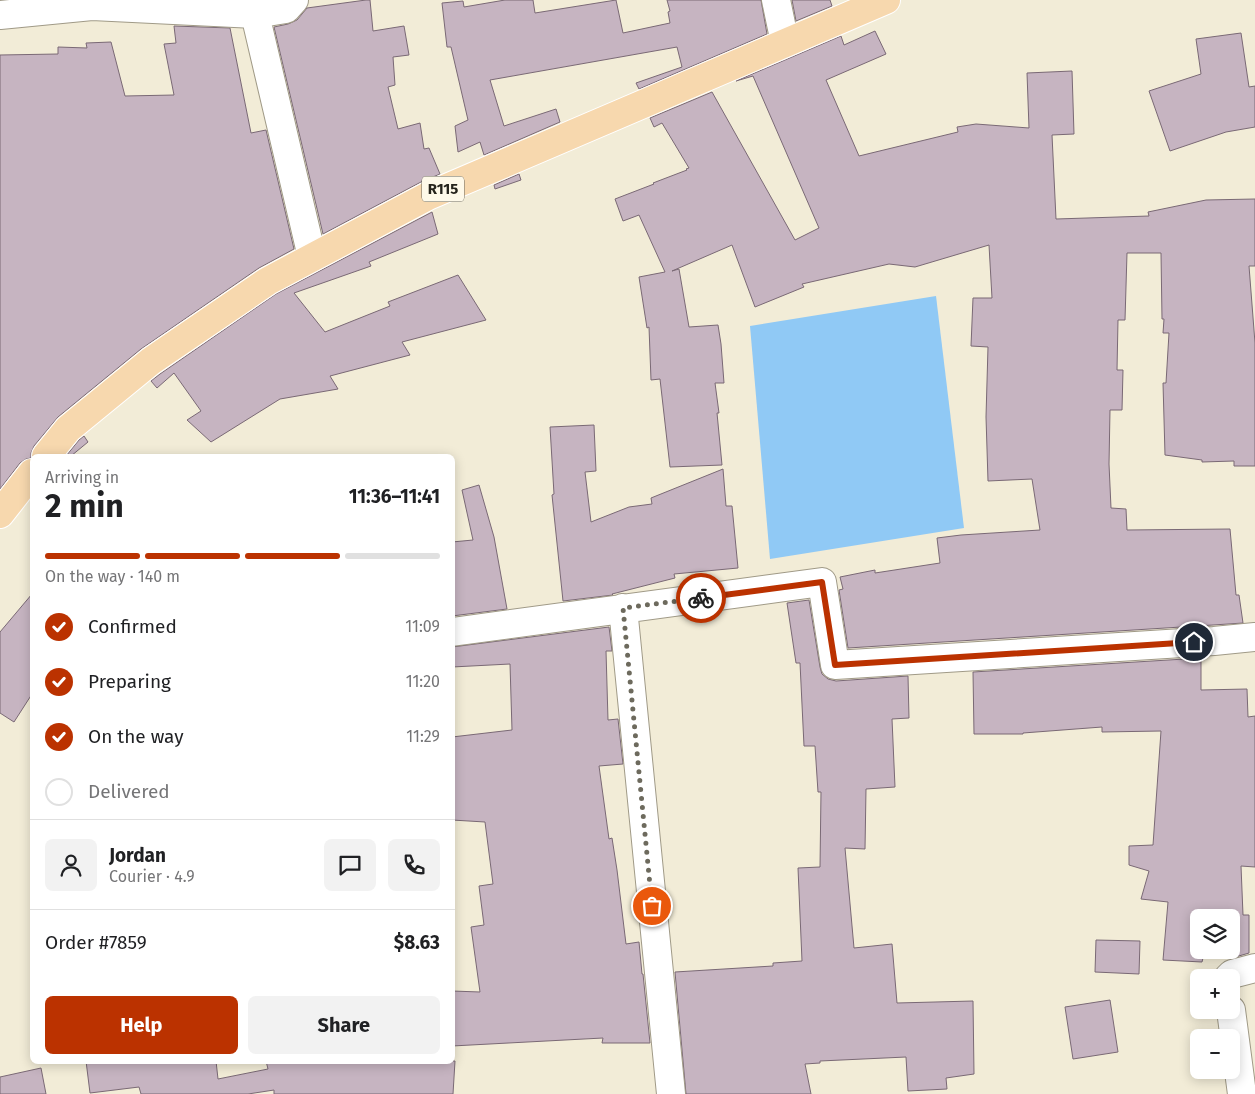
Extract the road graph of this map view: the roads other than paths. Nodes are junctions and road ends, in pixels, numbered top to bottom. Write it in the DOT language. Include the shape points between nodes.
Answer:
graph roads {
  1 [pos="294,0"];
  2 [pos="776,0"];
  3 [pos="886,0"];
  4 [pos="255,14"];
  5 [pos="0,15"];
  6 [pos="785,43"];
  7 [pos="312,257"];
  8 [pos="48,454"];
  9 [pos="30,476"];
  10 [pos="0,514"];
  11 [pos="623,608"];
  12 [pos="455,632"];
  13 [pos="1255,637"];
  14 [pos="1255,968"];
  15 [pos="1240,972"];
  16 [pos="1232,1019"];
  17 [pos="671,1094"];
  18 [pos="1242,1094"];
  1 -- 4 [label="street" via="286,9"];
  2 -- 6 [label="street"];
  3 -- 6 [label="main road, R115"];
  4 -- 5 [label="street" via="92,6"];
  4 -- 7 [label="street"];
  6 -- 7 [label="main road, R115" via="428,196"];
  7 -- 8 [label="main road, R115" via="268,280 151,361 68,429"];
  9 -- 10 [label="main road"];
  11 -- 12 [label="street"];
  11 -- 13 [label="street" via="822,582 835,665"];
  11 -- 17 [label="street"];
  14 -- 15 [label="street"];
  16 -- 18 [label="street"];
}
